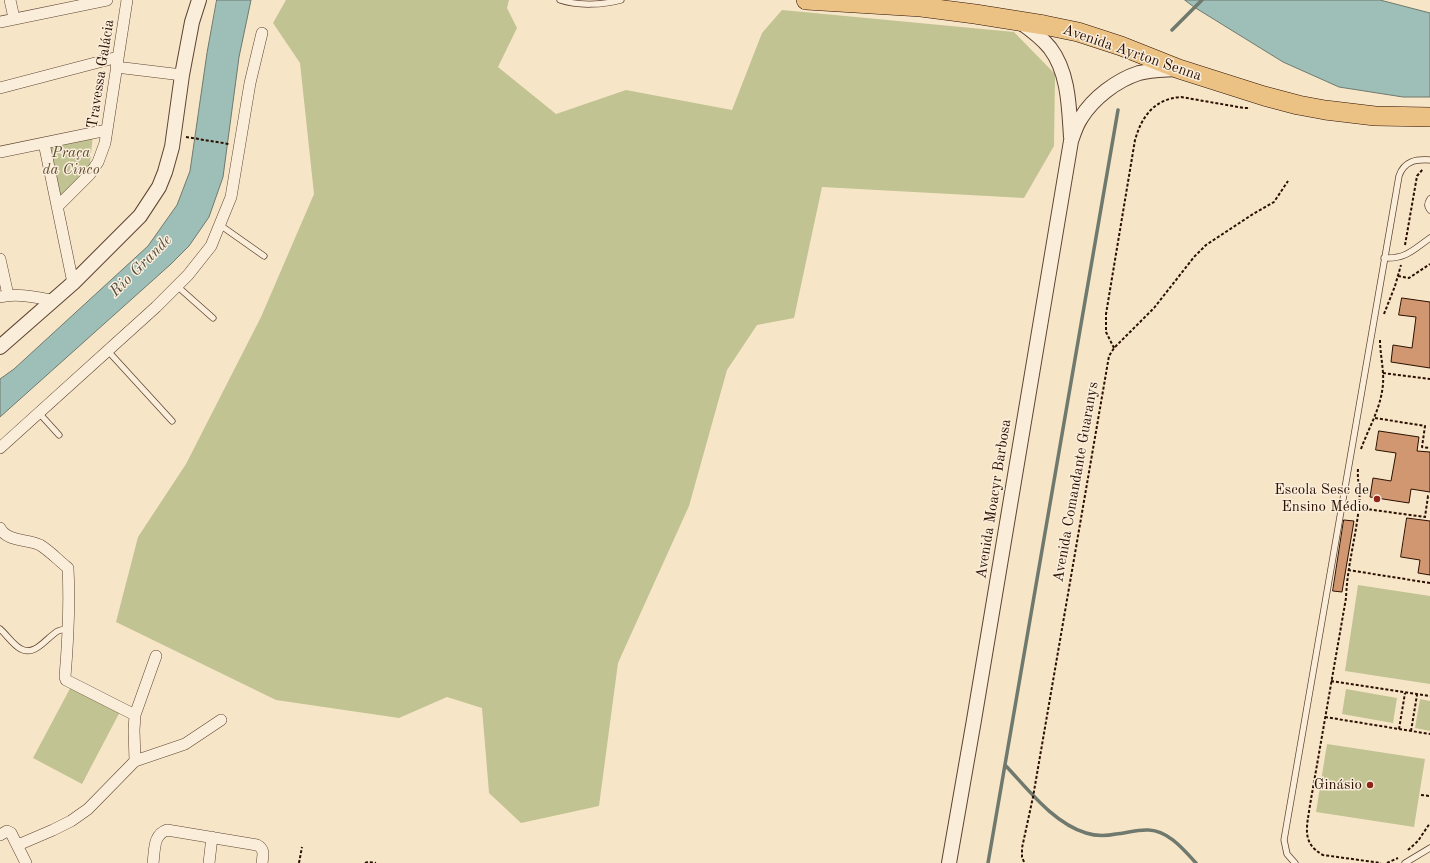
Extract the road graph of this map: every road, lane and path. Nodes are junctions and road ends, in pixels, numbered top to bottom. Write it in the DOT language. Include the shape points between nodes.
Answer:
graph roads {
  1 [pos="10,0"];
  2 [pos="107,0"];
  3 [pos="127,0"];
  4 [pos="199,0"];
  5 [pos="560,0"];
  6 [pos="621,0"];
  7 [pos="806,0"];
  8 [pos="14,18"];
  9 [pos="1016,20"];
  10 [pos="0,22"];
  11 [pos="262,33"];
  12 [pos="117,62"];
  13 [pos="1179,69"];
  14 [pos="182,75"];
  15 [pos="0,88"];
  16 [pos="1251,108"];
  17 [pos="1430,118"];
  18 [pos="107,130"];
  19 [pos="174,135"];
  20 [pos="1071,141"];
  21 [pos="44,143"];
  22 [pos="240,146"];
  23 [pos="0,152"];
  24 [pos="1430,160"];
  25 [pos="1428,167"];
  26 [pos="1288,181"];
  27 [pos="1430,199"];
  28 [pos="57,207"];
  29 [pos="1430,210"];
  30 [pos="220,225"];
  31 [pos="1430,238"];
  32 [pos="264,256"];
  33 [pos="1402,257"];
  34 [pos="1384,258"];
  35 [pos="0,259"];
  36 [pos="1430,264"];
  37 [pos="1398,276"];
  38 [pos="73,283"];
  39 [pos="177,286"];
  40 [pos="4,296"];
  41 [pos="51,300"];
  42 [pos="213,318"];
  43 [pos="1383,320"];
  44 [pos="1381,333"];
  45 [pos="0,347"];
  46 [pos="1114,348"];
  47 [pos="108,351"];
  48 [pos="1383,373"];
  49 [pos="1430,379"];
  50 [pos="39,413"];
  51 [pos="1375,418"];
  52 [pos="172,421"];
  53 [pos="59,435"];
  54 [pos="0,448"];
  55 [pos="1430,448"];
  56 [pos="1360,455"];
  57 [pos="1358,465"];
  58 [pos="1430,497"];
  59 [pos="1359,508"];
  60 [pos="0,528"];
  61 [pos="1348,570"];
  62 [pos="1430,583"];
  63 [pos="68,628"];
  64 [pos="0,629"];
  65 [pos="156,656"];
  66 [pos="1332,681"];
  67 [pos="1405,693"];
  68 [pos="1417,694"];
  69 [pos="1430,696"];
  70 [pos="135,715"];
  71 [pos="1325,717"];
  72 [pos="221,720"];
  73 [pos="1399,729"];
  74 [pos="1411,731"];
  75 [pos="1430,734"];
  76 [pos="135,761"];
  77 [pos="1421,795"];
  78 [pos="1430,796"];
  79 [pos="1430,823"];
  80 [pos="3,833"];
  81 [pos="212,837"];
  82 [pos="18,845"];
  83 [pos="302,847"];
  84 [pos="1430,848"];
  85 [pos="1407,852"];
  86 [pos="1402,855"];
  87 [pos="1024,862"];
  88 [pos="26,863"];
  89 [pos="153,863"];
  90 [pos="209,863"];
  91 [pos="262,863"];
  92 [pos="300,863"];
  93 [pos="365,863"];
  94 [pos="376,863"];
  95 [pos="948,863"];
  96 [pos="1295,863"];
  97 [pos="1381,863"];
  98 [pos="1387,863"];
  99 [pos="1405,863"];
  1 -- 8 [label="street"];
  2 -- 8 [label="street"];
  3 -- 12 [label="street, Travessa Galácia"];
  4 -- 14 [label="street"];
  5 -- 6 [label="lane" via="580,4"];
  7 -- 9 [label="highway, Avenida Ayrton Senna" via="914,7"];
  8 -- 10 [label="street"];
  9 -- 13 [label="highway, Avenida Ayrton Senna" via="1078,32"];
  9 -- 20 [label="street, Avenida Moacyr Barbosa" via="1049,47 1062,70"];
  11 -- 22 [label="street" via="250,83"];
  12 -- 14 [label="street"];
  12 -- 15 [label="street"];
  12 -- 18 [label="street, Travessa Galácia"];
  13 -- 17 [label="highway, Avenida Ayrton Senna" via="1298,105 1375,116"];
  13 -- 20 [label="street, Avenida Moacyr Barbosa" via="1139,73 1111,88 1096,99 1085,112 1076,126"];
  14 -- 19 [label="street"];
  16 -- 46 [label="path" via="1181,97 1171,98 1156,105 1142,121 1135,140 1106,314 1106,332"];
  18 -- 21 [label="street"];
  18 -- 28 [label="street, Travessa Galácia" via="98,162 90,174"];
  19 -- 22 [label="path"];
  19 -- 38 [label="street" via="166,172 140,216"];
  20 -- 95 [label="street, Avenida Moacyr Barbosa"];
  21 -- 23 [label="street"];
  21 -- 28 [label="street"];
  22 -- 30 [label="street" via="231,197"];
  24 -- 34 [label="lane" via="1411,161 1400,171"];
  25 -- 33 [label="path" via="1421,170 1417,176"];
  26 -- 46 [label="path, Avenida Comandante Guaranys" via="1274,202 1206,245 1154,308"];
  27 -- 29 [label="lane" via="1427,204"];
  28 -- 38 [label="street"];
  30 -- 32 [label="lane"];
  30 -- 39 [label="street" via="211,246"];
  31 -- 33 [label="lane"];
  33 -- 34 [label="lane"];
  33 -- 37 [label="path"];
  34 -- 96 [label="lane" via="1284,840 1288,854"];
  35 -- 40 [label="street"];
  36 -- 37 [label="path" via="1409,278"];
  37 -- 43 [label="path"];
  38 -- 41 [label="street"];
  39 -- 42 [label="lane"];
  39 -- 47 [label="street"];
  40 -- 41 [label="street"];
  41 -- 45 [label="street"];
  44 -- 48 [label="path"];
  46 -- 87 [label="path, Avenida Comandante Guaranys" via="1108,359 1034,794 1022,848"];
  47 -- 50 [label="street"];
  47 -- 52 [label="lane"];
  48 -- 49 [label="path"];
  48 -- 51 [label="path" via="1382,396"];
  50 -- 53 [label="lane"];
  50 -- 54 [label="street"];
  51 -- 55 [label="path" via="1425,426 1422,447"];
  51 -- 56 [label="path"];
  57 -- 59 [label="path"];
  58 -- 59 [label="path" via="1428,496 1425,517"];
  59 -- 61 [label="path"];
  60 -- 63 [label="street" via="10,537 40,545 68,568"];
  61 -- 62 [label="path"];
  61 -- 66 [label="path" via="1346,598"];
  63 -- 64 [label="lane" via="59,630 35,649 27,651 17,647"];
  63 -- 70 [label="street" via="66,680"];
  65 -- 70 [label="street"];
  66 -- 67 [label="path"];
  66 -- 71 [label="path"];
  67 -- 68 [label="path"];
  67 -- 73 [label="path"];
  68 -- 69 [label="path"];
  68 -- 74 [label="path"];
  70 -- 76 [label="street"];
  71 -- 73 [label="path"];
  71 -- 97 [label="path" via="1307,827 1309,844 1323,855"];
  72 -- 76 [label="street" via="185,744"];
  73 -- 74 [label="path"];
  74 -- 75 [label="path"];
  76 -- 82 [label="street" via="88,809 71,821"];
  77 -- 78 [label="path"];
  79 -- 85 [label="path"];
  80 -- 82 [label="street" via="11,832"];
  81 -- 89 [label="street" via="175,830 160,832 156,838"];
  81 -- 90 [label="street"];
  81 -- 91 [label="street" via="261,847 264,852"];
  82 -- 88 [label="street"];
  83 -- 92 [label="path"];
  84 -- 99 [label="lane"];
  86 -- 98 [label="path"];
  93 -- 94 [label="path"];
}
